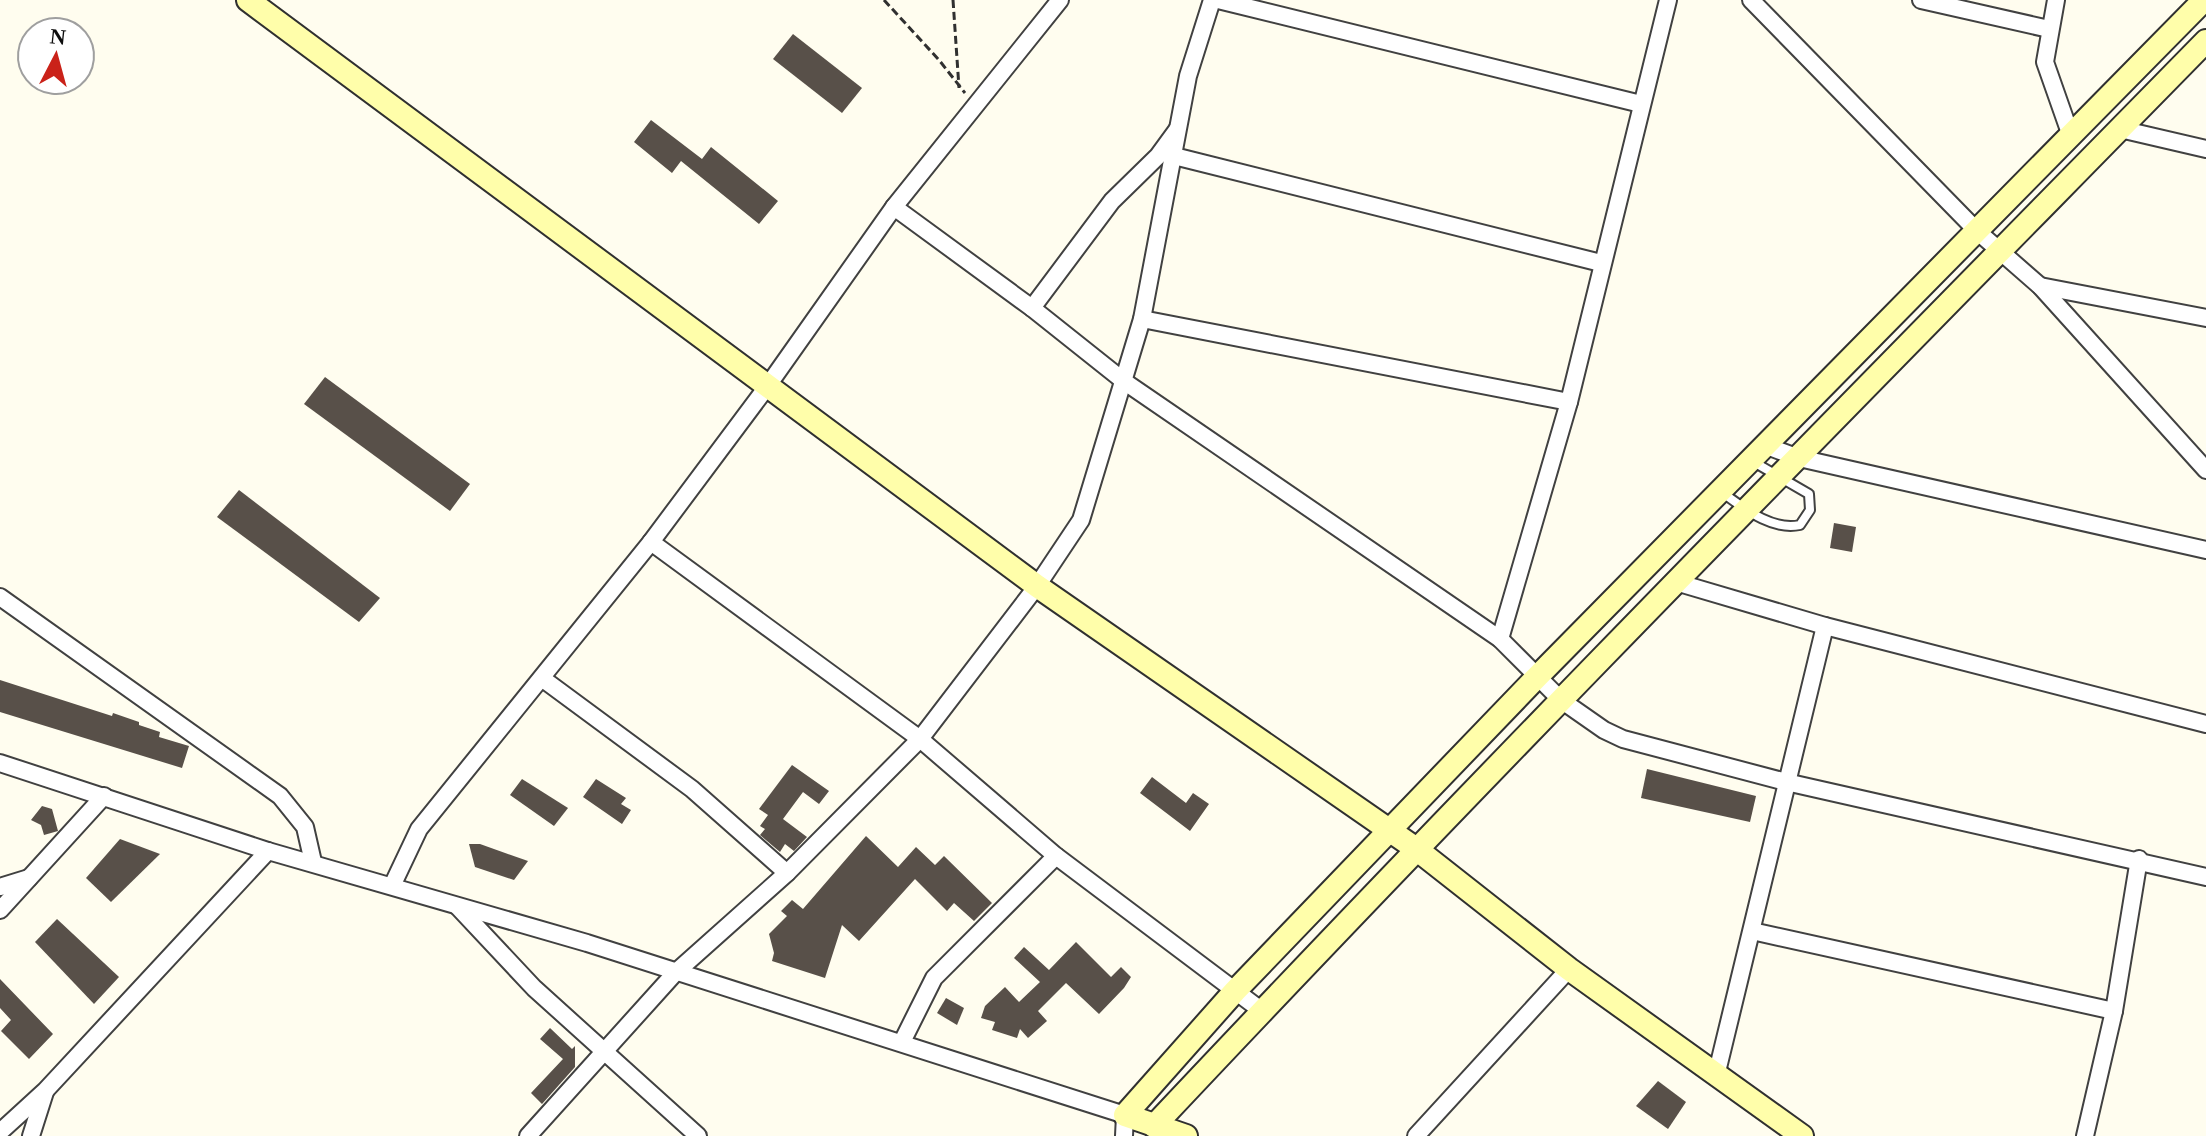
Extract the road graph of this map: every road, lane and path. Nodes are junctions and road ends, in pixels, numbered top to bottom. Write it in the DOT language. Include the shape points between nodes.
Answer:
graph roads {
  1 [pos="248,0"];
  2 [pos="884,0"];
  3 [pos="953,0"];
  4 [pos="1060,0"];
  5 [pos="1212,0"];
  6 [pos="1218,0"];
  7 [pos="1668,0"];
  8 [pos="1751,0"];
  9 [pos="1921,0"];
  10 [pos="2056,0"];
  11 [pos="2204,0"];
  12 [pos="2049,29"];
  13 [pos="2206,41"];
  14 [pos="959,88"];
  15 [pos="1641,104"];
  16 [pos="976,105"];
  17 [pos="1178,129"];
  18 [pos="2120,129"];
  19 [pos="2071,136"];
  20 [pos="2206,149"];
  21 [pos="1174,156"];
  22 [pos="894,207"];
  23 [pos="1977,231"];
  24 [pos="2001,250"];
  25 [pos="1601,263"];
  26 [pos="2040,286"];
  27 [pos="1032,308"];
  28 [pos="2206,318"];
  29 [pos="1142,319"];
  30 [pos="1125,382"];
  31 [pos="769,384"];
  32 [pos="1569,402"];
  33 [pos="1757,452"];
  34 [pos="1799,458"];
  35 [pos="2206,470"];
  36 [pos="1782,476"];
  37 [pos="1720,490"];
  38 [pos="1748,511"];
  39 [pos="651,542"];
  40 [pos="2206,550"];
  41 [pos="1679,583"];
  42 [pos="1037,586"];
  43 [pos="0,597"];
  44 [pos="1825,626"];
  45 [pos="1500,639"];
  46 [pos="1536,678"];
  47 [pos="543,679"];
  48 [pos="1561,700"];
  49 [pos="2206,724"];
  50 [pos="920,739"];
  51 [pos="0,763"];
  52 [pos="1786,782"];
  53 [pos="104,796"];
  54 [pos="1390,833"];
  55 [pos="1415,848"];
  56 [pos="268,851"];
  57 [pos="1056,856"];
  58 [pos="2139,859"];
  59 [pos="313,862"];
  60 [pos="787,873"];
  61 [pos="30,877"];
  62 [pos="2206,877"];
  63 [pos="392,886"];
  64 [pos="0,887"];
  65 [pos="457,906"];
  66 [pos="0,910"];
  67 [pos="1752,931"];
  68 [pos="1569,969"];
  69 [pos="675,973"];
  70 [pos="1235,991"];
  71 [pos="1262,1011"];
  72 [pos="2114,1011"];
  73 [pos="902,1042"];
  74 [pos="605,1054"];
  75 [pos="1716,1076"];
  76 [pos="45,1091"];
  77 [pos="1124,1126"];
  78 [pos="1146,1131"];
  79 [pos="0,1132"];
  80 [pos="31,1136"];
  81 [pos="528,1136"];
  82 [pos="698,1136"];
  83 [pos="1186,1136"];
  84 [pos="1416,1136"];
  85 [pos="1802,1136"];
  86 [pos="2085,1136"];
  1 -- 31 [label="main road"];
  2 -- 14 [label="path"];
  3 -- 14 [label="path"];
  4 -- 16 [label="street"];
  5 -- 17 [label="street"];
  6 -- 15 [label="street"];
  7 -- 15 [label="street"];
  8 -- 23 [label="street"];
  9 -- 12 [label="street"];
  10 -- 12 [label="street"];
  11 -- 19 [label="main road"];
  12 -- 19 [label="street" via="2045,62"];
  13 -- 18 [label="main road"];
  14 -- 16 [label="path"];
  15 -- 25 [label="street"];
  16 -- 22 [label="street"];
  17 -- 21 [label="street"];
  17 -- 27 [label="street" via="1112,201"];
  18 -- 20 [label="street"];
  18 -- 24 [label="main road"];
  19 -- 23 [label="main road"];
  21 -- 25 [label="street"];
  21 -- 29 [label="street"];
  22 -- 27 [label="street"];
  22 -- 31 [label="street"];
  23 -- 24 [label="street"];
  23 -- 33 [label="main road"];
  24 -- 26 [label="street"];
  24 -- 34 [label="main road"];
  25 -- 32 [label="street"];
  26 -- 28 [label="street"];
  26 -- 35 [label="street"];
  27 -- 30 [label="street"];
  29 -- 30 [label="street"];
  29 -- 32 [label="street"];
  30 -- 42 [label="street" via="1081,520"];
  30 -- 45 [label="street"];
  31 -- 39 [label="street"];
  31 -- 42 [label="main road"];
  32 -- 45 [label="street"];
  33 -- 34 [label="street"];
  33 -- 36 [label="lane"];
  33 -- 37 [label="main road"];
  34 -- 36 [label="main road"];
  34 -- 40 [label="street"];
  36 -- 38 [label="main road"];
  36 -- 38 [label="lane" via="1809,494 1810,510 1800,525 1782,527"];
  37 -- 38 [label="lane"];
  37 -- 46 [label="main road"];
  38 -- 41 [label="main road"];
  39 -- 47 [label="street"];
  39 -- 50 [label="street"];
  41 -- 44 [label="street"];
  41 -- 48 [label="main road"];
  42 -- 50 [label="street"];
  42 -- 54 [label="main road"];
  43 -- 59 [label="street" via="280,796 305,827"];
  44 -- 49 [label="street"];
  44 -- 52 [label="street"];
  45 -- 46 [label="street"];
  46 -- 48 [label="street"];
  46 -- 54 [label="main road"];
  47 -- 60 [label="street" via="680,779"];
  47 -- 63 [label="street" via="419,829"];
  48 -- 52 [label="street" via="1623,739"];
  48 -- 55 [label="main road"];
  50 -- 57 [label="street"];
  50 -- 60 [label="street"];
  51 -- 53 [label="street"];
  52 -- 58 [label="street"];
  52 -- 67 [label="street"];
  53 -- 56 [label="street"];
  53 -- 61 [label="street"];
  54 -- 55 [label="main road"];
  54 -- 70 [label="main road"];
  55 -- 68 [label="main road"];
  55 -- 71 [label="main road"];
  56 -- 59 [label="street"];
  56 -- 76 [label="street"];
  57 -- 70 [label="street"];
  57 -- 73 [label="street" via="943,966"];
  58 -- 62 [label="street"];
  58 -- 72 [label="street"];
  59 -- 63 [label="street"];
  60 -- 69 [label="street"];
  61 -- 64 [label="street"];
  61 -- 66 [label="street"];
  63 -- 65 [label="street"];
  65 -- 69 [label="street"];
  65 -- 74 [label="street"];
  67 -- 72 [label="street"];
  67 -- 75 [label="street"];
  68 -- 75 [label="main road"];
  68 -- 84 [label="street"];
  69 -- 73 [label="street"];
  69 -- 74 [label="street"];
  70 -- 71 [label="street"];
  70 -- 77 [label="main road"];
  71 -- 78 [label="main road"];
  72 -- 86 [label="street"];
  73 -- 77 [label="street"];
  74 -- 81 [label="street"];
  74 -- 82 [label="street"];
  75 -- 85 [label="main road"];
  76 -- 79 [label="street"];
  76 -- 80 [label="street"];
  77 -- 78 [label="main road"];
  78 -- 83 [label="main road"];
}
